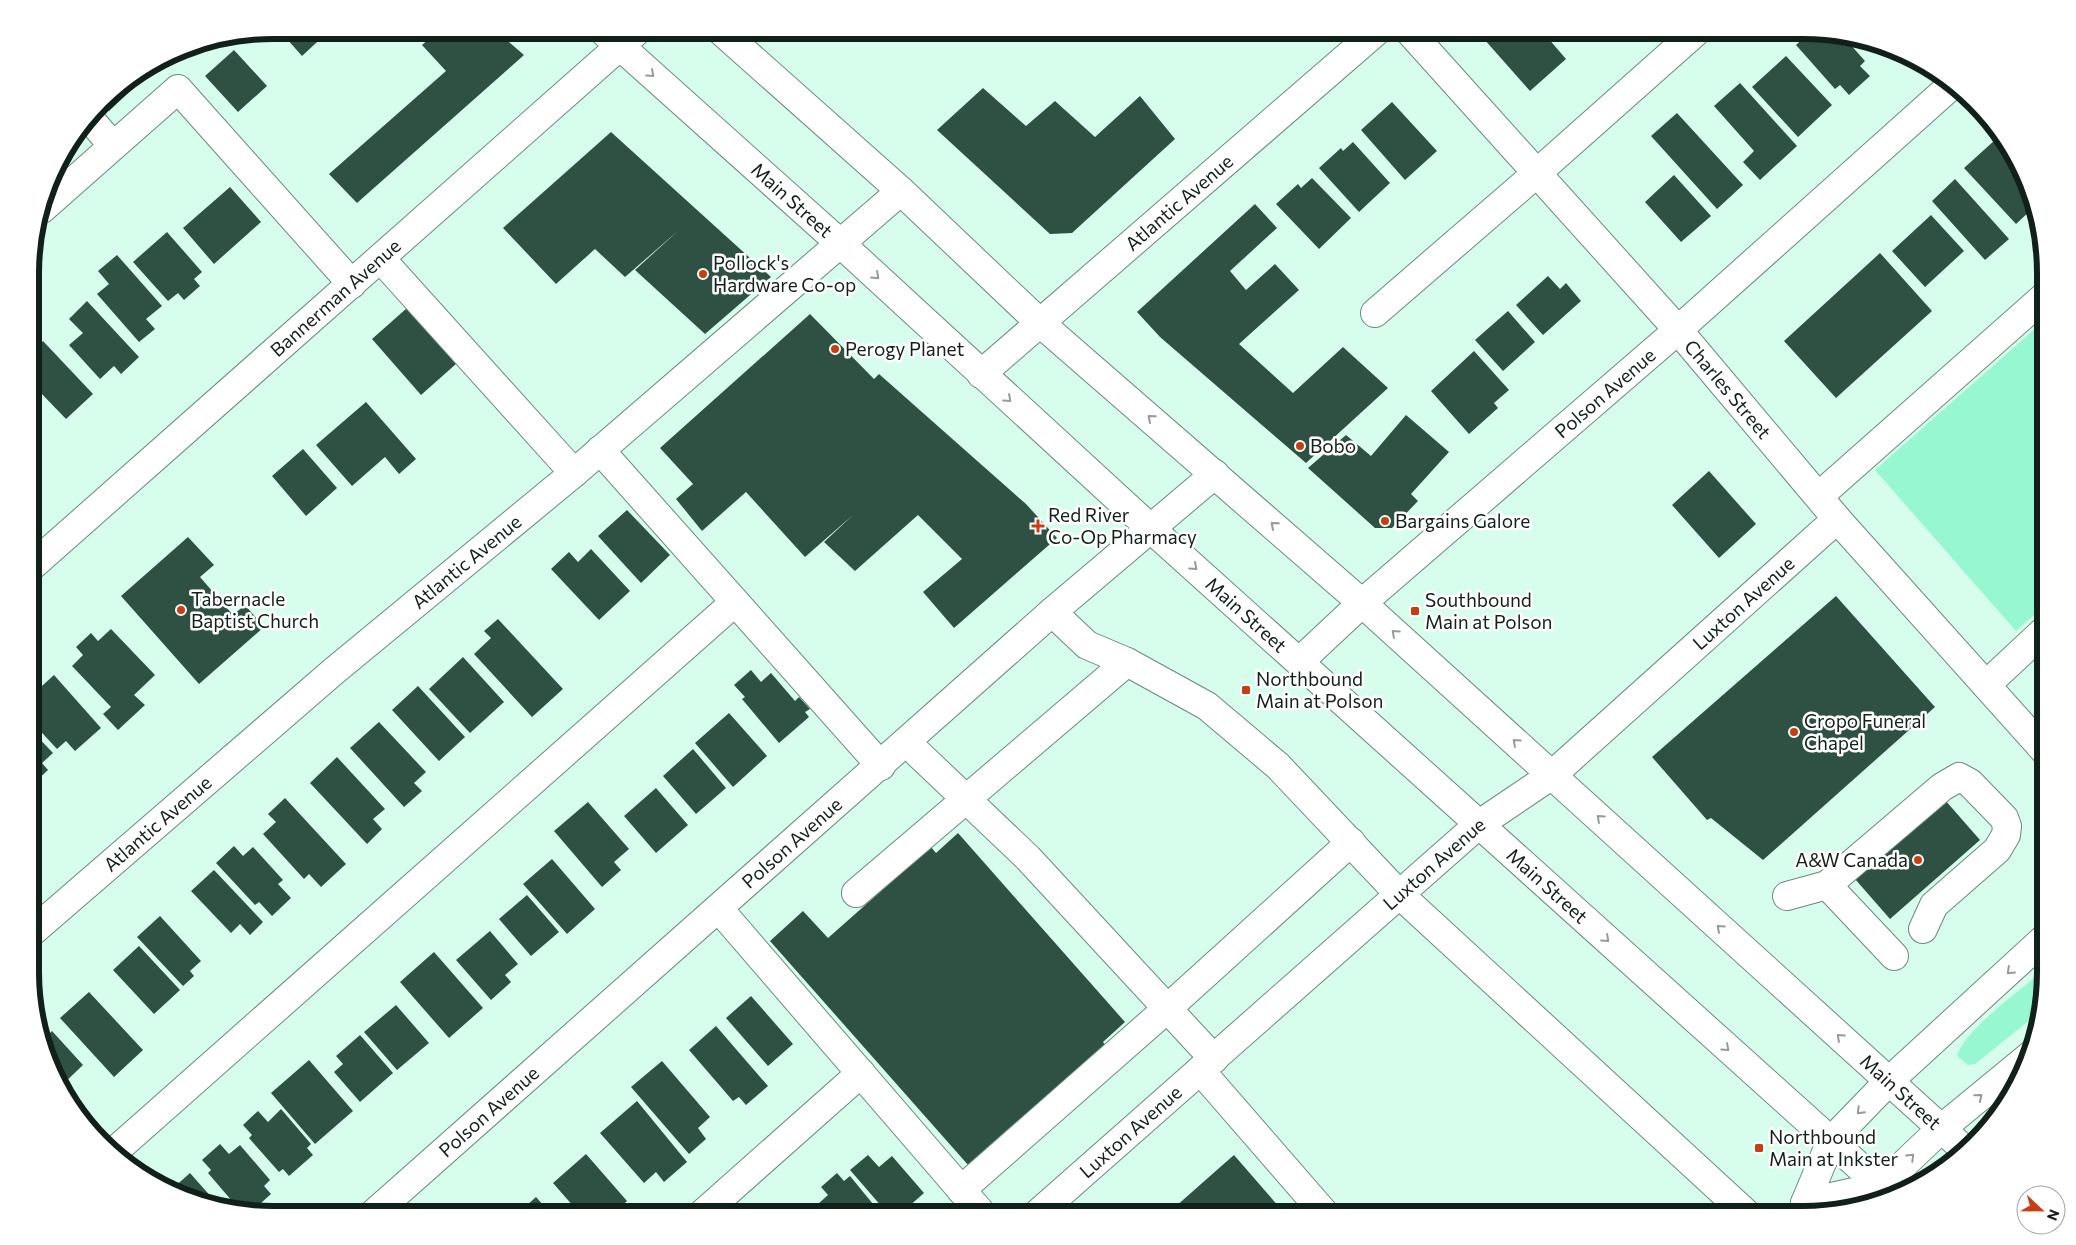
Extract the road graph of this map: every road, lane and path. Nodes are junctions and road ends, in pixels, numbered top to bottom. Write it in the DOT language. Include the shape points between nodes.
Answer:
graph roads {
  1 [pos="617,39"];
  2 [pos="623,39"];
  3 [pos="730,39"];
  4 [pos="1368,39"];
  5 [pos="1416,39"];
  6 [pos="1688,39"];
  7 [pos="1948,89"];
  8 [pos="93,123"];
  9 [pos="113,146"];
  10 [pos="1537,173"];
  11 [pos="901,191"];
  12 [pos="50,202"];
  13 [pos="841,244"];
  14 [pos="381,259"];
  15 [pos="352,284"];
  16 [pos="2037,304"];
  17 [pos="1375,313"];
  18 [pos="1039,322"];
  19 [pos="1678,330"];
  20 [pos="981,374"];
  21 [pos="600,450"];
  22 [pos="574,473"];
  23 [pos="1216,474"];
  24 [pos="1819,496"];
  25 [pos="1837,519"];
  26 [pos="1150,528"];
  27 [pos="39,560"];
  28 [pos="735,602"];
  29 [pos="1362,603"];
  30 [pos="1052,612"];
  31 [pos="2037,640"];
  32 [pos="1300,661"];
  33 [pos="1126,662"];
  34 [pos="1991,691"];
  35 [pos="2006,736"];
  36 [pos="2037,741"];
  37 [pos="907,742"];
  38 [pos="881,766"];
  39 [pos="1552,775"];
  40 [pos="967,798"];
  41 [pos="1478,825"];
  42 [pos="1351,842"];
  43 [pos="1827,884"];
  44 [pos="856,893"];
  45 [pos="1399,894"];
  46 [pos="1787,896"];
  47 [pos="719,909"];
  48 [pos="39,926"];
  49 [pos="1923,929"];
  50 [pos="2037,946"];
  51 [pos="1894,956"];
  52 [pos="1169,1007"];
  53 [pos="1207,1064"];
  54 [pos="2017,1066"];
  55 [pos="861,1073"];
  56 [pos="1889,1081"];
  57 [pos="1942,1128"];
  58 [pos="1831,1141"];
  59 [pos="1960,1146"];
  60 [pos="118,1148"];
  61 [pos="961,1190"];
  62 [pos="1885,1191"];
  63 [pos="1887,1191"];
  64 [pos="382,1206"];
  65 [pos="711,1206"];
  66 [pos="975,1206"];
  67 [pos="1046,1206"];
  68 [pos="1319,1206"];
  69 [pos="1739,1206"];
  70 [pos="1799,1206"];
  71 [pos="1813,1206"];
  1 -- 14 [label="street, Bannerman Avenue"];
  2 -- 13 [label="street, Main Street, one-way"];
  3 -- 11 [label="street, Main Street"];
  4 -- 18 [label="street, Atlantic Avenue"];
  5 -- 10 [label="street, Charles Street"];
  6 -- 10 [label="street"];
  7 -- 19 [label="street, Polson Avenue"];
  8 -- 9 [label="street"];
  9 -- 12 [label="street"];
  9 -- 15 [label="street" via="178,88"];
  10 -- 17 [label="street"];
  10 -- 19 [label="street, Charles Street"];
  11 -- 13 [label="street, Atlantic Avenue"];
  11 -- 18 [label="street, Main Street"];
  13 -- 20 [label="street, Main Street, one-way"];
  13 -- 21 [label="street, Atlantic Avenue"];
  14 -- 15 [label="street, Bannerman Avenue"];
  14 -- 22 [label="street"];
  15 -- 27 [label="street, Bannerman Avenue"];
  16 -- 24 [label="street"];
  18 -- 20 [label="street, Atlantic Avenue"];
  23 -- 18 [label="street, Main Street, one-way"];
  19 -- 24 [label="street, Charles Street"];
  19 -- 29 [label="street, Polson Avenue"];
  20 -- 26 [label="street, Main Street, one-way"];
  21 -- 22 [label="street, Atlantic Avenue"];
  21 -- 28 [label="street"];
  22 -- 48 [label="street, Atlantic Avenue" via="334,671"];
  23 -- 26 [label="street, Polson Avenue"];
  29 -- 23 [label="street, Main Street, one-way"];
  24 -- 25 [label="street, Charles Street"];
  25 -- 34 [label="street, Charles Street"];
  25 -- 39 [label="street, Luxton Avenue"];
  26 -- 30 [label="street, Polson Avenue"];
  26 -- 32 [label="street, Main Street, one-way"];
  28 -- 38 [label="street"];
  28 -- 60 [label="street"];
  29 -- 32 [label="street, Polson Avenue"];
  39 -- 29 [label="street, Main Street, one-way"];
  30 -- 33 [label="street" via="1088,645"];
  30 -- 37 [label="street, Polson Avenue"];
  31 -- 34 [label="street"];
  32 -- 41 [label="street, Main Street"];
  33 -- 40 [label="street"];
  33 -- 42 [label="street" via="1207,706 1278,766"];
  34 -- 35 [label="street"];
  34 -- 36 [label="street, Charles Street"];
  37 -- 38 [label="street, Polson Avenue"];
  37 -- 40 [label="street"];
  38 -- 47 [label="street, Polson Avenue"];
  39 -- 41 [label="street, Luxton Avenue"];
  56 -- 39 [label="street, Main Street, one-way"];
  40 -- 44 [label="street"];
  40 -- 52 [label="street"];
  41 -- 45 [label="street, Luxton Avenue"];
  41 -- 58 [label="street, Main Street, one-way"];
  42 -- 45 [label="street"];
  42 -- 52 [label="street"];
  43 -- 46 [label="street"];
  43 -- 49 [label="street" via="1947,783 1959,777 1970,783 2004,818 2006,835 1997,850 1934,905"];
  43 -- 51 [label="street"];
  45 -- 53 [label="street, Luxton Avenue"];
  45 -- 69 [label="street"];
  47 -- 55 [label="street"];
  47 -- 64 [label="street, Polson Avenue"];
  50 -- 56 [label="street, one-way"];
  52 -- 53 [label="street"];
  52 -- 61 [label="street"];
  53 -- 67 [label="street, Luxton Avenue"];
  53 -- 68 [label="street"];
  57 -- 54 [label="street, one-way"];
  55 -- 61 [label="street"];
  55 -- 65 [label="street"];
  56 -- 57 [label="street, Main Street"];
  56 -- 58 [label="street, one-way"];
  57 -- 59 [label="street, Main Street"];
  63 -- 57 [label="street, one-way"];
  58 -- 63 [label="street, Main Street"];
  58 -- 70 [label="street"];
  61 -- 66 [label="street"];
  62 -- 71 [label="street"];
}
